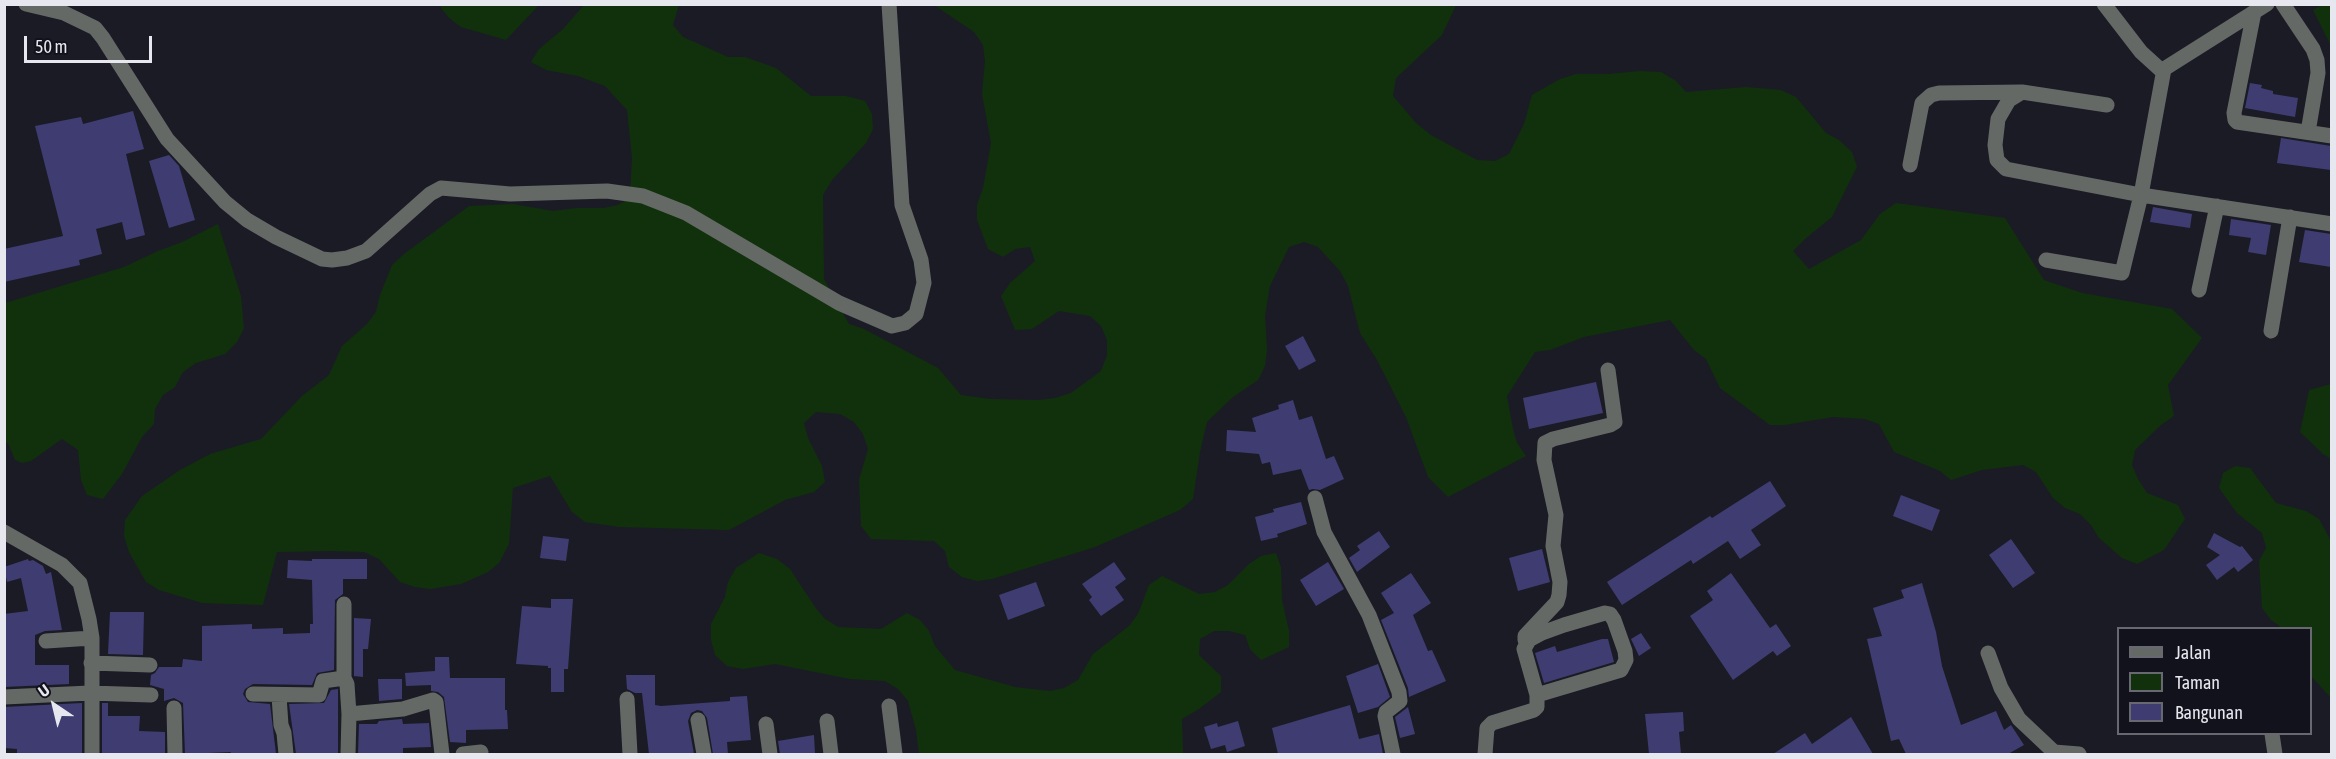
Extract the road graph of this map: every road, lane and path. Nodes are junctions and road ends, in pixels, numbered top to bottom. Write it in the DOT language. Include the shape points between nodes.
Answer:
graph roads {
  1 [pos="26,4"];
  2 [pos="889,4"];
  3 [pos="2104,4"];
  4 [pos="2283,4"];
  5 [pos="2260,8"];
  6 [pos="2163,72"];
  7 [pos="2022,92"];
  8 [pos="2107,105"];
  9 [pos="2308,132"];
  10 [pos="2331,136"];
  11 [pos="1910,165"];
  12 [pos="2141,195"];
  13 [pos="2217,207"];
  14 [pos="2290,217"];
  15 [pos="2331,224"];
  16 [pos="2046,260"];
  17 [pos="2199,291"];
  18 [pos="2271,332"];
  19 [pos="1608,370"];
  20 [pos="1315,498"];
  21 [pos="4,532"];
  22 [pos="344,604"];
  23 [pos="92,638"];
  24 [pos="46,641"];
  25 [pos="1524,649"];
  26 [pos="1988,653"];
  27 [pos="91,663"];
  28 [pos="150,665"];
  29 [pos="344,678"];
  30 [pos="90,693"];
  31 [pos="253,694"];
  32 [pos="151,695"];
  33 [pos="1537,695"];
  34 [pos="279,696"];
  35 [pos="4,697"];
  36 [pos="627,699"];
  37 [pos="889,706"];
  38 [pos="174,708"];
  39 [pos="349,714"];
  40 [pos="698,720"];
  41 [pos="826,721"];
  42 [pos="766,724"];
  43 [pos="2272,735"];
  44 [pos="481,752"];
  45 [pos="92,754"];
  46 [pos="175,754"];
  47 [pos="286,754"];
  48 [pos="348,754"];
  49 [pos="442,754"];
  50 [pos="463,754"];
  51 [pos="630,754"];
  52 [pos="704,754"];
  53 [pos="770,754"];
  54 [pos="831,754"];
  55 [pos="895,754"];
  56 [pos="1393,754"];
  57 [pos="1485,754"];
  58 [pos="2079,754"];
  59 [pos="2275,754"];
  1 -- 2 [label="street" via="64,13 95,28 167,139 225,202 247,220 322,259 347,258 366,251 441,188 510,194 607,191 643,195 686,213 839,303 892,326 905,323 916,314 924,283 921,260 902,205"];
  3 -- 6 [label="street" via="2141,52"];
  4 -- 9 [label="street" via="2317,60"];
  5 -- 6 [label="street" via="2165,67"];
  5 -- 9 [label="street" via="2235,120"];
  6 -- 12 [label="street"];
  7 -- 8 [label="street"];
  7 -- 11 [label="street" via="1931,95 1922,103"];
  7 -- 12 [label="street" via="2008,100 1998,119 1997,160 2006,169"];
  9 -- 10 [label="street"];
  12 -- 13 [label="street"];
  12 -- 16 [label="street" via="2122,273"];
  13 -- 14 [label="street"];
  13 -- 17 [label="street"];
  14 -- 15 [label="street"];
  14 -- 18 [label="street"];
  19 -- 25 [label="street" via="1615,422 1545,443 1544,460 1556,515 1553,546 1560,595 1525,636"];
  20 -- 56 [label="street" via="1324,532 1369,615 1399,692 1400,701 1384,716"];
  21 -- 23 [label="street" via="76,577"];
  22 -- 29 [label="street"];
  23 -- 24 [label="street"];
  23 -- 27 [label="street"];
  25 -- 33 [label="street"];
  25 -- 33 [label="street" via="1533,637 1605,613 1614,620 1625,651 1621,670"];
  26 -- 58 [label="street" via="2001,688 2019,719 2054,752"];
  27 -- 28 [label="street"];
  27 -- 30 [label="street"];
  29 -- 34 [label="street" via="323,681 319,695"];
  29 -- 39 [label="street"];
  30 -- 32 [label="street"];
  30 -- 35 [label="street"];
  30 -- 45 [label="street"];
  31 -- 34 [label="street"];
  33 -- 57 [label="street" via="1534,710 1487,728"];
  34 -- 47 [label="street"];
  36 -- 51 [label="street"];
  37 -- 55 [label="street"];
  38 -- 46 [label="street"];
  39 -- 48 [label="street"];
  39 -- 49 [label="street" via="396,710 433,700"];
  40 -- 52 [label="street"];
  41 -- 54 [label="street"];
  42 -- 53 [label="street"];
  43 -- 59 [label="street"];
  44 -- 50 [label="street"];
}
